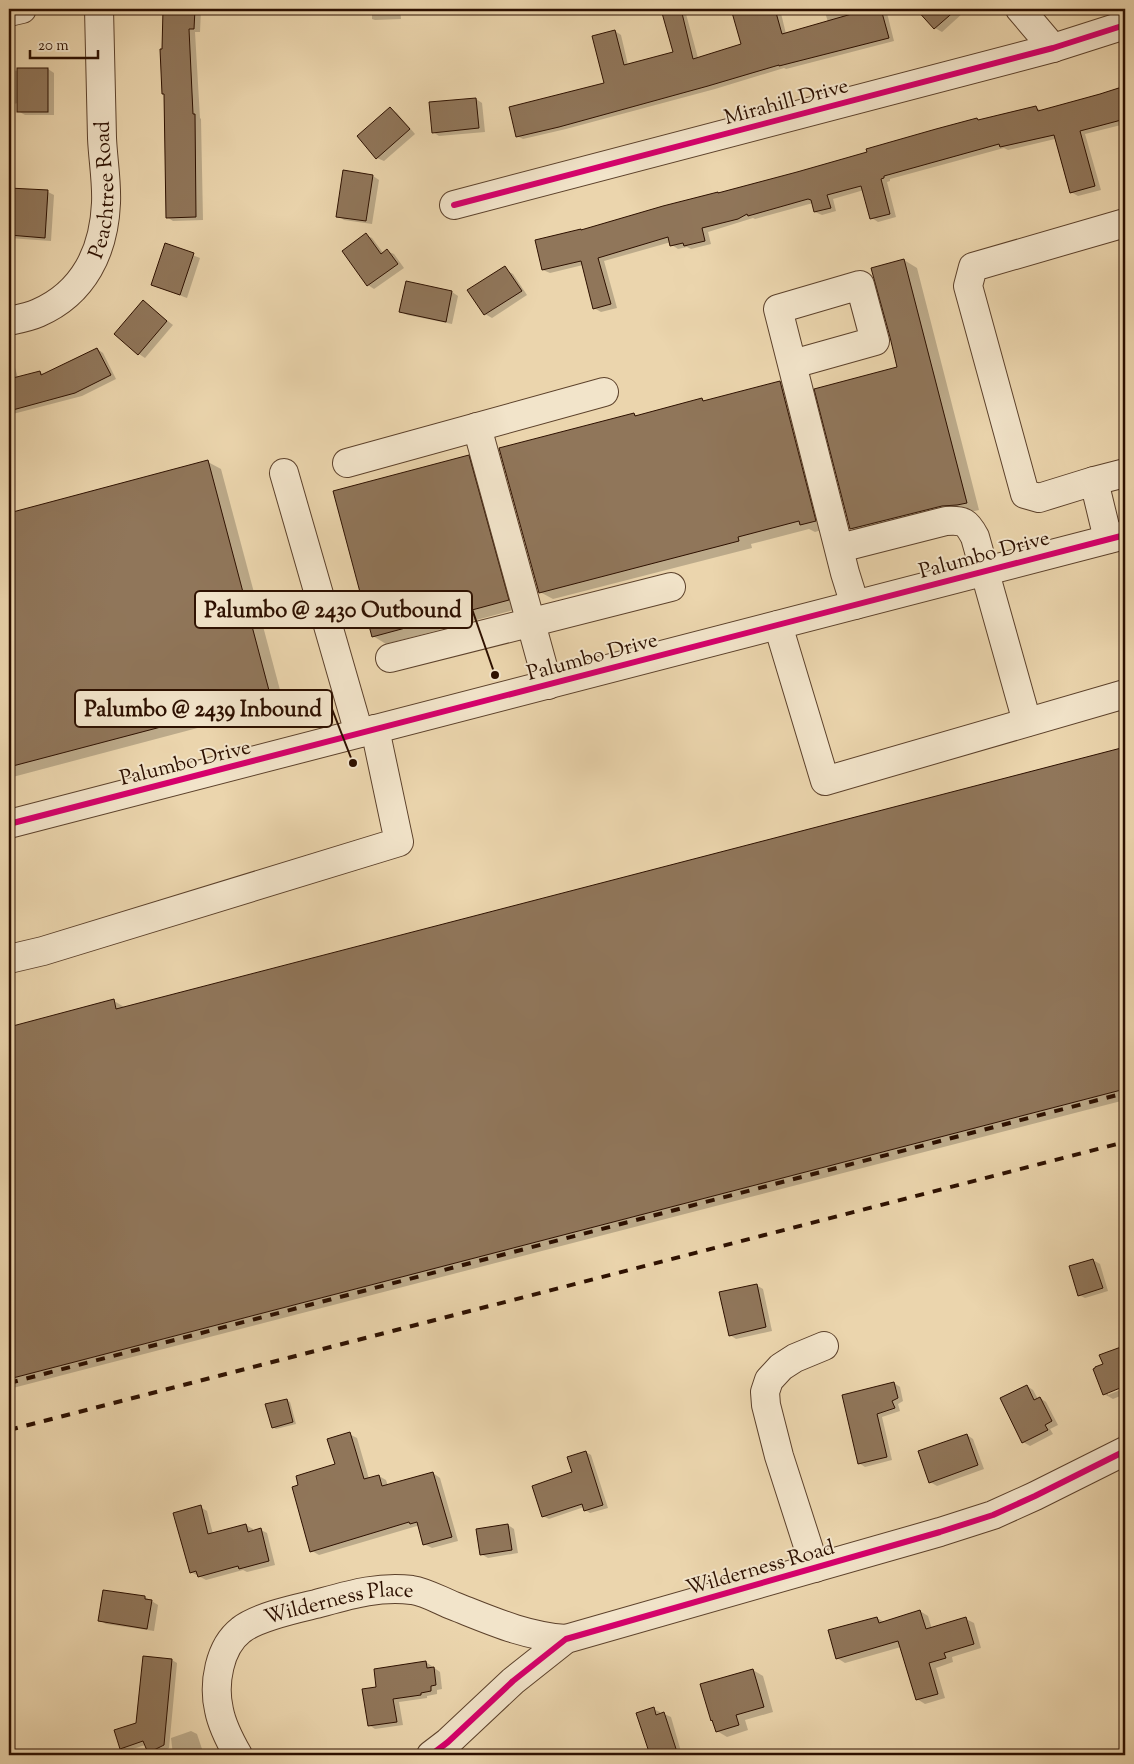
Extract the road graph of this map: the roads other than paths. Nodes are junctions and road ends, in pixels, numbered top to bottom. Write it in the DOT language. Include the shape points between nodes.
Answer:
graph roads {
  1 [pos="22,9"];
  2 [pos="99,9"];
  3 [pos="1020,9"];
  4 [pos="9,12"];
  5 [pos="1125,25"];
  6 [pos="1053,48"];
  7 [pos="454,205"];
  8 [pos="1125,223"];
  9 [pos="9,321"];
  10 [pos="793,364"];
  11 [pos="604,392"];
  12 [pos="478,427"];
  13 [pos="347,463"];
  14 [pos="284,473"];
  15 [pos="1125,473"];
  16 [pos="1094,481"];
  17 [pos="1117,537"];
  18 [pos="840,548"];
  19 [pos="985,571"];
  20 [pos="671,587"];
  21 [pos="855,604"];
  22 [pos="531,623"];
  23 [pos="778,625"];
  24 [pos="390,658"];
  25 [pos="548,684"];
  26 [pos="1125,694"];
  27 [pos="1027,722"];
  28 [pos="367,731"];
  29 [pos="9,824"];
  30 [pos="9,959"];
  31 [pos="824,1346"];
  32 [pos="1125,1451"];
  33 [pos="815,1568"];
  34 [pos="566,1639"];
  35 [pos="238,1755"];
  36 [pos="431,1755"];
  1 -- 4 [label="street"];
  2 -- 9 [label="street, Peachtree Road" via="106,202 98,252 86,275 57,303 37,314"];
  3 -- 6 [label="street"];
  5 -- 6 [label="street, Mirahill Drive"];
  6 -- 7 [label="street, Mirahill Drive"];
  8 -- 16 [label="street" via="973,267 968,286 1025,494 1039,498"];
  10 -- 18 [label="street"];
  11 -- 12 [label="street"];
  12 -- 13 [label="street"];
  12 -- 22 [label="street"];
  14 -- 28 [label="street"];
  15 -- 16 [label="street"];
  16 -- 17 [label="street"];
  17 -- 19 [label="street, Palumbo Drive"];
  18 -- 19 [label="street" via="960,520 967,524 976,538"];
  18 -- 21 [label="street"];
  19 -- 21 [label="street, Palumbo Drive"];
  19 -- 27 [label="street"];
  20 -- 22 [label="street"];
  21 -- 23 [label="street, Palumbo Drive"];
  22 -- 24 [label="street"];
  22 -- 25 [label="street"];
  23 -- 25 [label="street, Palumbo Drive"];
  23 -- 27 [label="street" via="825,781"];
  25 -- 28 [label="street, Palumbo Drive"];
  26 -- 27 [label="street"];
  28 -- 29 [label="street, Palumbo Drive"];
  28 -- 30 [label="street" via="400,842"];
  31 -- 33 [label="street" via="781,1366 769,1380 765,1392 779,1456"];
  32 -- 33 [label="street, Wilderness Road" via="993,1515"];
  33 -- 34 [label="street, Wilderness Road"];
  34 -- 35 [label="street, Wilderness Place" via="514,1630 414,1590 363,1591 273,1616 242,1629 228,1642 220,1664 218,1710 229,1741"];
  34 -- 36 [label="street, Wilderness Road" via="513,1681"];
}
